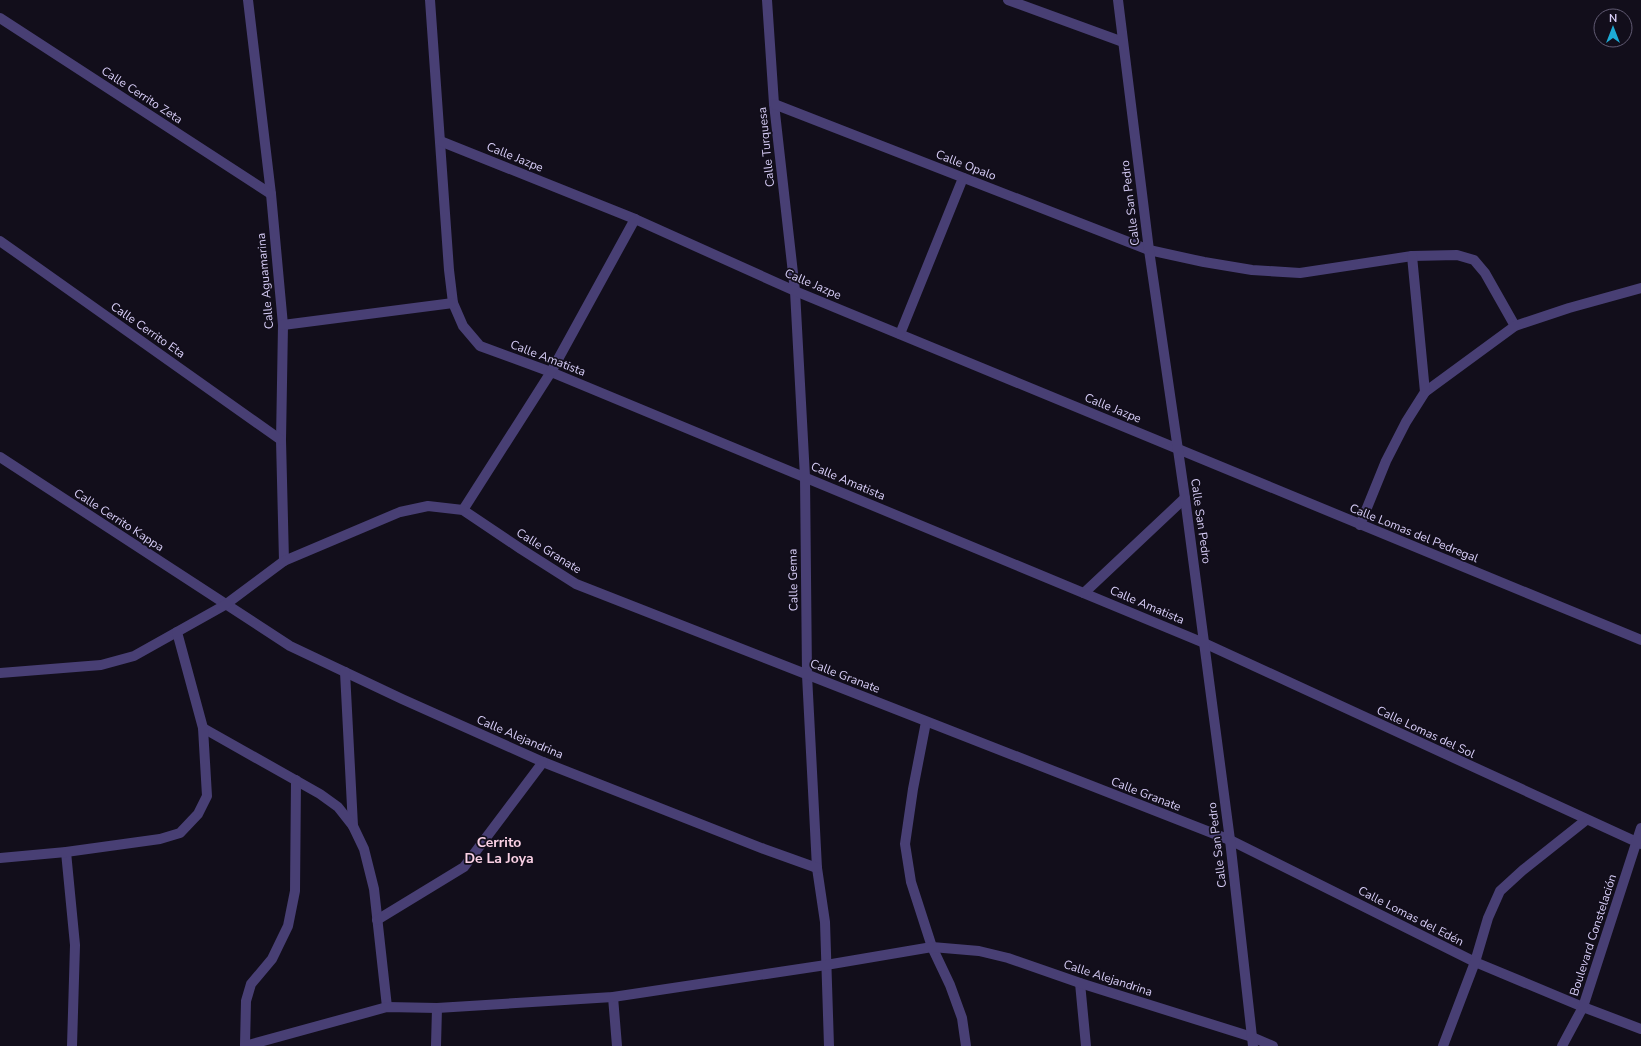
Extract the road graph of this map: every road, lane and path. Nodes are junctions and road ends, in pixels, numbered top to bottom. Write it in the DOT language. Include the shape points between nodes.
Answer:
graph roads {
  1 [pos="248,0"];
  2 [pos="430,0"];
  3 [pos="766,0"];
  4 [pos="1008,0"];
  5 [pos="1118,0"];
  6 [pos="0,18"];
  7 [pos="1123,42"];
  8 [pos="774,104"];
  9 [pos="440,141"];
  10 [pos="963,178"];
  11 [pos="271,194"];
  12 [pos="635,220"];
  13 [pos="0,241"];
  14 [pos="1149,250"];
  15 [pos="1412,256"];
  16 [pos="1641,288"];
  17 [pos="795,291"];
  18 [pos="453,303"];
  19 [pos="283,325"];
  20 [pos="1515,326"];
  21 [pos="900,334"];
  22 [pos="552,372"];
  23 [pos="1425,392"];
  24 [pos="281,440"];
  25 [pos="1178,448"];
  26 [pos="0,457"];
  27 [pos="805,477"];
  28 [pos="1185,498"];
  29 [pos="463,510"];
  30 [pos="1360,525"];
  31 [pos="284,561"];
  32 [pos="1084,593"];
  33 [pos="225,605"];
  34 [pos="177,632"];
  35 [pos="1641,640"];
  36 [pos="1204,643"];
  37 [pos="345,672"];
  38 [pos="0,673"];
  39 [pos="806,675"];
  40 [pos="926,722"];
  41 [pos="202,728"];
  42 [pos="543,762"];
  43 [pos="296,780"];
  44 [pos="1586,820"];
  45 [pos="353,826"];
  46 [pos="1641,828"];
  47 [pos="1230,840"];
  48 [pos="1639,843"];
  49 [pos="66,852"];
  50 [pos="0,858"];
  51 [pos="817,868"];
  52 [pos="377,920"];
  53 [pos="932,947"];
  54 [pos="1475,962"];
  55 [pos="826,965"];
  56 [pos="1080,983"];
  57 [pos="613,997"];
  58 [pos="387,1007"];
  59 [pos="1583,1007"];
  60 [pos="437,1008"];
  61 [pos="1641,1029"];
  62 [pos="1252,1042"];
  63 [pos="72,1046"];
  64 [pos="245,1046"];
  65 [pos="436,1046"];
  66 [pos="617,1046"];
  67 [pos="829,1046"];
  68 [pos="966,1046"];
  69 [pos="1086,1046"];
  70 [pos="1273,1046"];
  71 [pos="1443,1046"];
  72 [pos="1562,1046"];
  1 -- 11 [label="street, Calle Aguamarina"];
  2 -- 9 [label="street"];
  3 -- 8 [label="street, Calle Turquesa"];
  4 -- 7 [label="street"];
  5 -- 7 [label="street, Calle San Pedro"];
  6 -- 11 [label="street, Calle Cerrito Zeta"];
  7 -- 14 [label="street, Calle San Pedro"];
  8 -- 10 [label="street, Calle Opalo"];
  8 -- 17 [label="street, Calle Turquesa"];
  9 -- 12 [label="street, Calle Jazpe"];
  9 -- 18 [label="street"];
  10 -- 14 [label="street, Calle Opalo"];
  10 -- 21 [label="street"];
  11 -- 19 [label="street, Calle Aguamarina"];
  12 -- 17 [label="street, Calle Jazpe"];
  12 -- 22 [label="street"];
  13 -- 24 [label="street, Calle Cerrito Eta"];
  14 -- 15 [label="street, Calle Opalo" via="1252,270 1300,273"];
  14 -- 25 [label="street, Calle San Pedro"];
  15 -- 20 [label="street, Calle Opalo" via="1458,255 1474,260 1486,273"];
  15 -- 23 [label="street"];
  16 -- 20 [label="street"];
  17 -- 21 [label="street, Calle Jazpe"];
  17 -- 27 [label="street, Calle Gema"];
  18 -- 19 [label="street"];
  18 -- 22 [label="street, Calle Amatista" via="463,326 480,346"];
  19 -- 24 [label="street, Calle Aguamarina"];
  20 -- 23 [label="street"];
  21 -- 25 [label="street, Calle Jazpe"];
  22 -- 27 [label="street, Calle Amatista"];
  22 -- 29 [label="street"];
  23 -- 30 [label="street" via="1393,448"];
  24 -- 31 [label="street, Calle Aguamarina"];
  25 -- 28 [label="street, Calle San Pedro"];
  25 -- 30 [label="street, Calle Lomas del Pedregal"];
  26 -- 33 [label="street, Calle Cerrito Kappa"];
  27 -- 32 [label="street, Calle Amatista"];
  27 -- 39 [label="street, Calle Gema"];
  28 -- 32 [label="street"];
  28 -- 36 [label="street, Calle San Pedro"];
  29 -- 31 [label="street" via="428,506 400,512"];
  29 -- 39 [label="street, Calle Granate" via="576,584"];
  30 -- 35 [label="street, Calle Lomas del Pedregal"];
  31 -- 33 [label="street"];
  32 -- 36 [label="street, Calle Amatista"];
  33 -- 34 [label="street"];
  33 -- 37 [label="street, Calle Alejandrina" via="290,646"];
  34 -- 38 [label="street" via="134,656 101,665"];
  34 -- 41 [label="street"];
  36 -- 44 [label="street, Calle Lomas del Sol"];
  36 -- 47 [label="street, Calle San Pedro"];
  37 -- 42 [label="street, Calle Alejandrina"];
  37 -- 45 [label="street"];
  39 -- 40 [label="street, Calle Granate"];
  39 -- 51 [label="street, Calle Gema"];
  40 -- 47 [label="street, Calle Granate"];
  40 -- 53 [label="street" via="905,844 911,882"];
  41 -- 43 [label="street"];
  41 -- 49 [label="street" via="207,796 198,814 180,833 160,839"];
  42 -- 51 [label="street, Calle Alejandrina"];
  42 -- 52 [label="street" via="464,867"];
  43 -- 45 [label="street" via="338,807"];
  43 -- 64 [label="street" via="293,898 288,926 272,959 251,984 246,1001"];
  44 -- 48 [label="street, Calle Lomas del Sol"];
  44 -- 54 [label="street" via="1500,891 1488,918"];
  45 -- 52 [label="street" via="364,849 374,889"];
  46 -- 48 [label="street, Boulevard Constelación"];
  47 -- 54 [label="street, Calle Lomas del Edén"];
  47 -- 62 [label="street, Calle San Pedro"];
  48 -- 59 [label="street, Boulevard Constelación"];
  49 -- 50 [label="street"];
  49 -- 63 [label="street" via="75,945"];
  51 -- 55 [label="street, Calle Gema" via="826,922"];
  52 -- 58 [label="street"];
  53 -- 55 [label="street, Calle Alejandrina"];
  53 -- 56 [label="street, Calle Alejandrina" via="979,951 1008,958"];
  53 -- 68 [label="street" via="950,984 962,1018"];
  54 -- 59 [label="street, Calle Lomas del Edén"];
  54 -- 71 [label="street"];
  55 -- 57 [label="street, Calle Alejandrina"];
  55 -- 67 [label="street, Calle Gema"];
  56 -- 62 [label="street, Calle Alejandrina"];
  56 -- 69 [label="street"];
  57 -- 60 [label="street, Calle Alejandrina"];
  57 -- 66 [label="street"];
  58 -- 60 [label="street, Calle Alejandrina"];
  58 -- 64 [label="street, Calle Alejandrina"];
  59 -- 61 [label="street, Calle Lomas del Edén"];
  59 -- 72 [label="street, Boulevard Constelación"];
  60 -- 65 [label="street"];
  62 -- 70 [label="street, Calle Alejandrina"];
}
